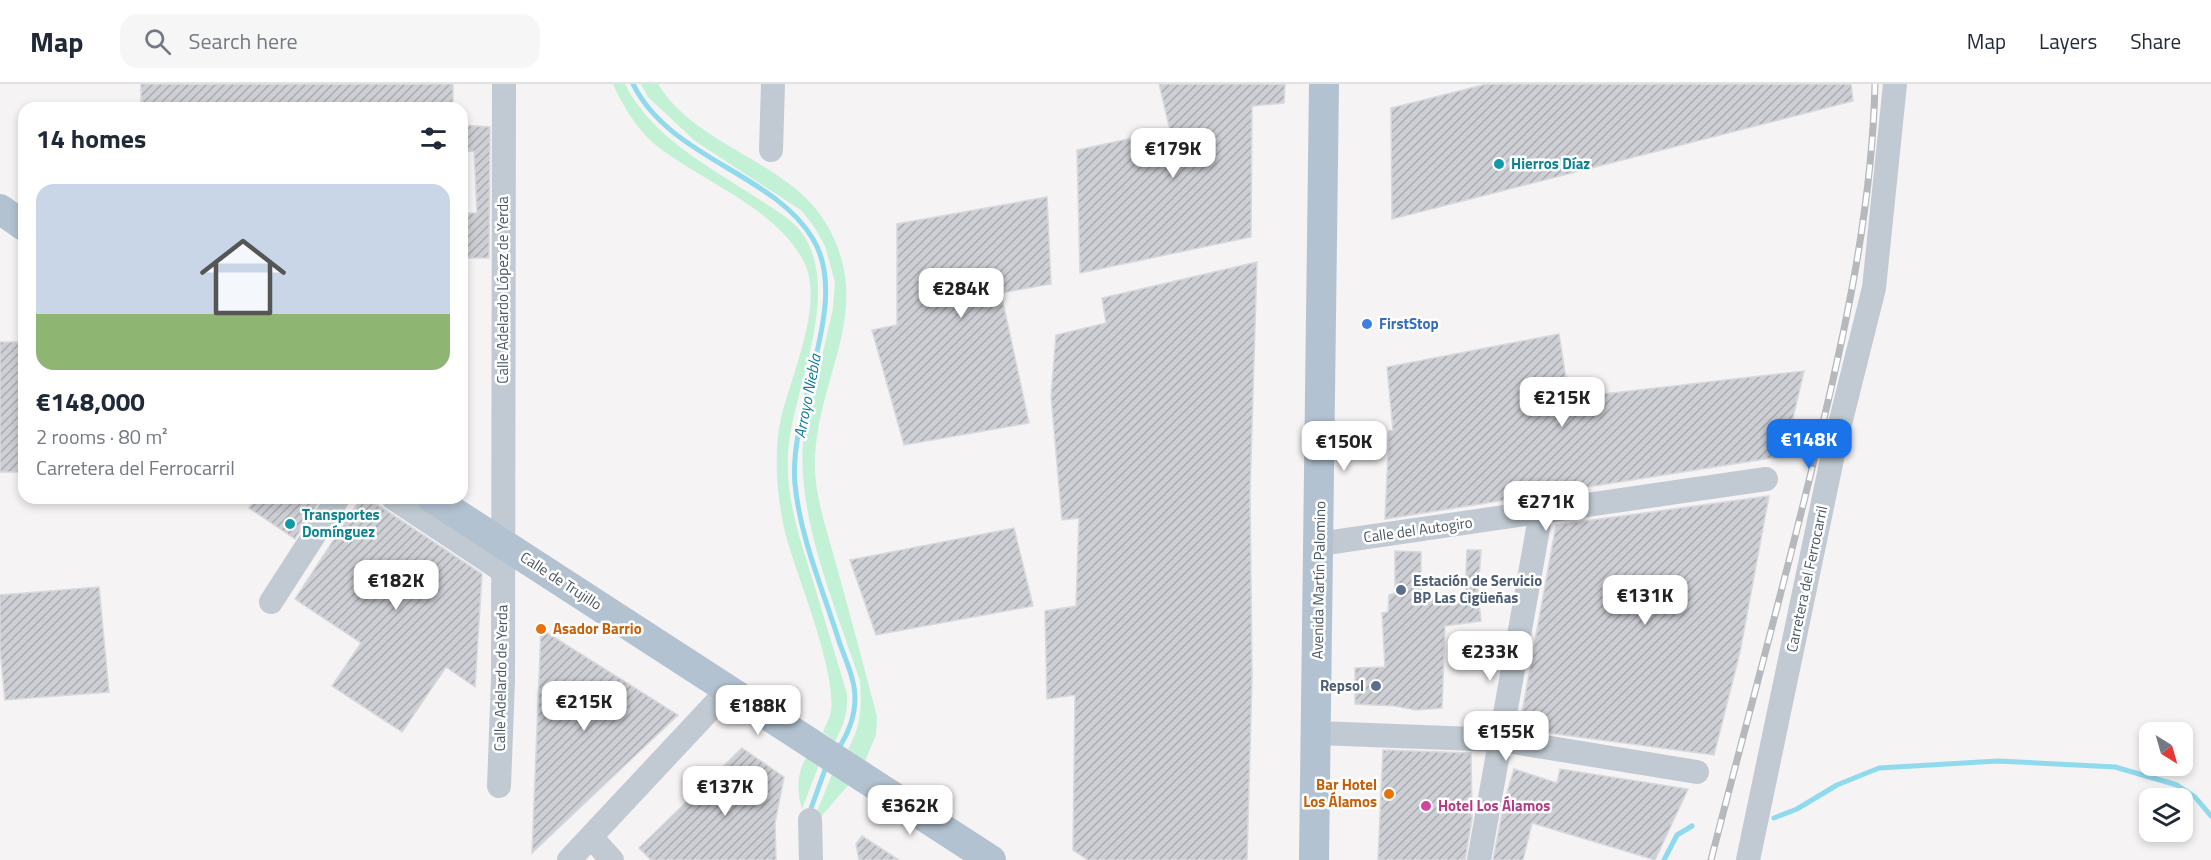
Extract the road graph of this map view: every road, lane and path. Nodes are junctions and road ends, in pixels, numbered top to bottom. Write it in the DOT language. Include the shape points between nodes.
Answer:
graph roads {
  1 [pos="504,84"];
  2 [pos="773,84"];
  3 [pos="1324,84"];
  4 [pos="1895,84"];
  5 [pos="771,150"];
  6 [pos="0,209"];
  7 [pos="18,222"];
  8 [pos="1766,479"];
  9 [pos="502,495"];
  10 [pos="334,504"];
  11 [pos="404,504"];
  12 [pos="439,504"];
  13 [pos="1541,512"];
  14 [pos="1319,544"];
  15 [pos="503,557"];
  16 [pos="271,602"];
  17 [pos="729,689"];
  18 [pos="1317,733"];
  19 [pos="1501,740"];
  20 [pos="1697,772"];
  21 [pos="499,786"];
  22 [pos="810,820"];
  23 [pos="591,837"];
  24 [pos="569,860"];
  25 [pos="612,860"];
  26 [pos="811,860"];
  27 [pos="991,860"];
  28 [pos="1314,860"];
  29 [pos="1479,860"];
  30 [pos="1748,860"];
  1 -- 9 [label="street, Calle Adelardo López de Yerda"];
  2 -- 5 [label="street"];
  3 -- 14 [label="main road, Avenida Martín Palomino"];
  4 -- 30 [label="street, Carretera del Ferrocarril" via="1875,288 1836,440"];
  6 -- 7 [label="main road"];
  8 -- 13 [label="street, Calle del Autogiro"];
  9 -- 15 [label="street, Calle Adelardo de Yerda"];
  10 -- 16 [label="street"];
  11 -- 15 [label="street"];
  12 -- 15 [label="main road, Calle de Trujillo"];
  13 -- 14 [label="street, Calle del Autogiro"];
  13 -- 19 [label="street"];
  14 -- 18 [label="main road, Avenida Martín Palomino"];
  15 -- 17 [label="main road, Calle de Trujillo"];
  15 -- 21 [label="street, Calle Adelardo de Yerda"];
  17 -- 23 [label="street"];
  17 -- 27 [label="main road, Calle de Trujillo"];
  18 -- 19 [label="street"];
  18 -- 28 [label="main road, Avenida Martín Palomino"];
  19 -- 20 [label="street"];
  19 -- 29 [label="street"];
  22 -- 26 [label="street"];
  23 -- 24 [label="street"];
  23 -- 25 [label="street"];
}
